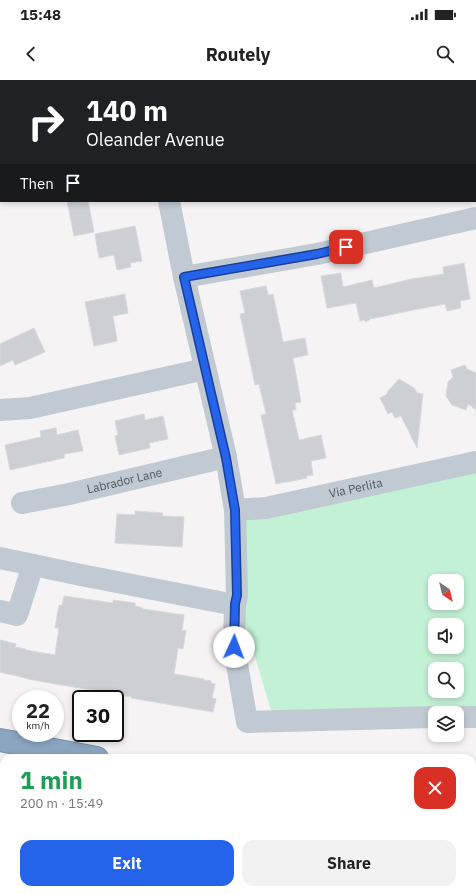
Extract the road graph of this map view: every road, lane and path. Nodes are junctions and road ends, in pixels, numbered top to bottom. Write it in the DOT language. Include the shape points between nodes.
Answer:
graph roads {
  1 [pos="169,202"];
  2 [pos="476,218"];
  3 [pos="184,277"];
  4 [pos="205,369"];
  5 [pos="0,410"];
  6 [pos="226,458"];
  7 [pos="476,462"];
  8 [pos="22,503"];
  9 [pos="235,510"];
  10 [pos="0,558"];
  11 [pos="33,565"];
  12 [pos="235,604"];
  13 [pos="0,611"];
  14 [pos="464,717"];
  15 [pos="476,717"];
  16 [pos="428,718"];
  17 [pos="0,740"];
  18 [pos="75,754"];
  1 -- 3 [label="street"];
  2 -- 3 [label="street" via="317,254"];
  3 -- 4 [label="street"];
  4 -- 5 [label="street" via="30,408"];
  4 -- 6 [label="street"];
  6 -- 8 [label="street, Labrador Lane"];
  6 -- 9 [label="street"];
  7 -- 9 [label="street, Via Perlita" via="266,508"];
  9 -- 12 [label="street"];
  10 -- 11 [label="street"];
  11 -- 12 [label="street"];
  11 -- 13 [label="street" via="17,615"];
  12 -- 16 [label="street" via="234,647 247,722"];
  14 -- 15 [label="street"];
  17 -- 18 [label="highway"];
}
